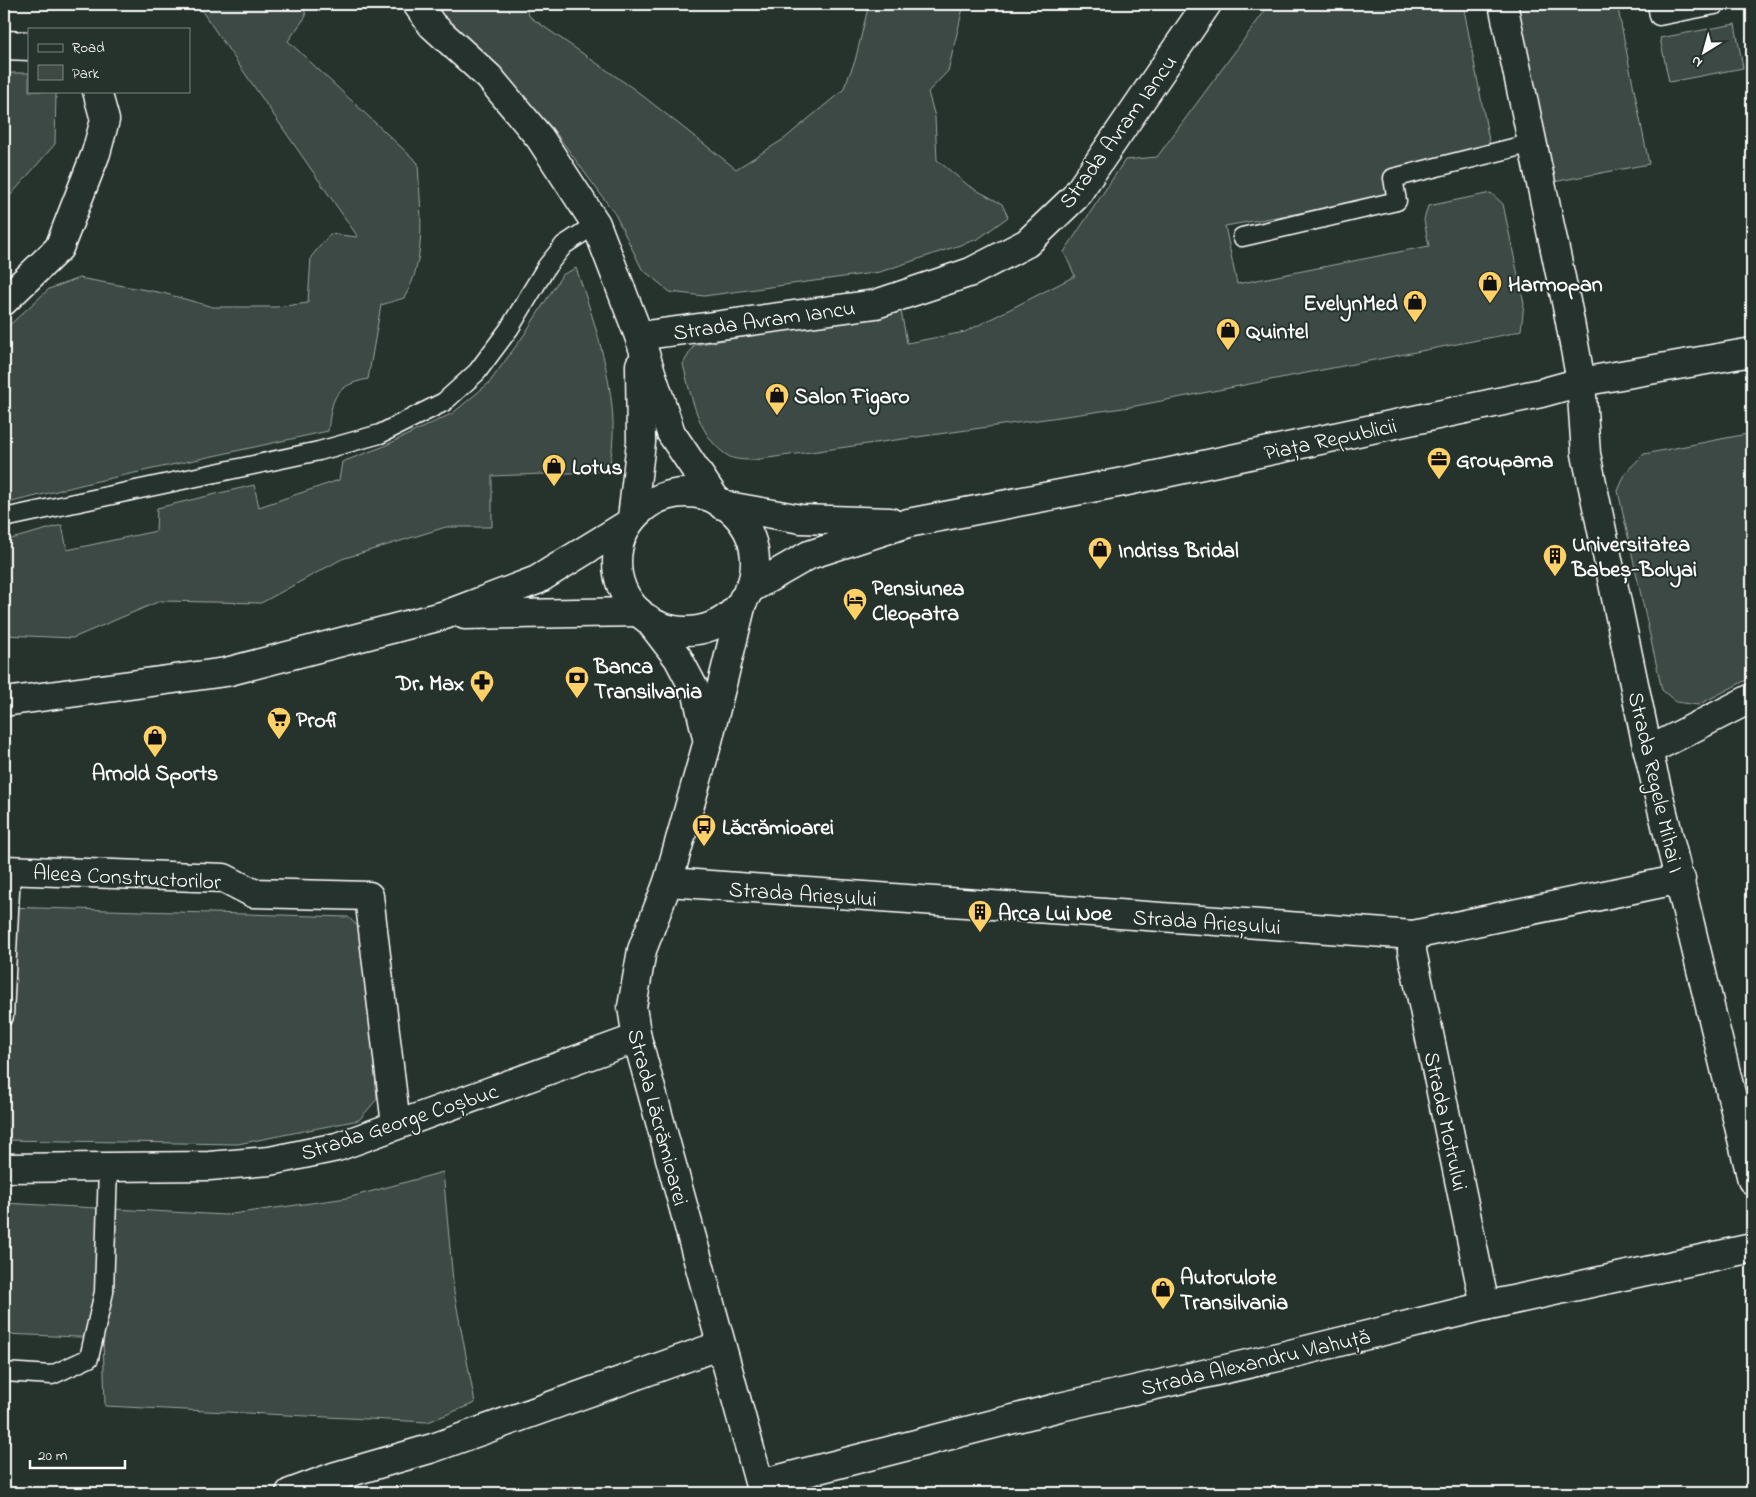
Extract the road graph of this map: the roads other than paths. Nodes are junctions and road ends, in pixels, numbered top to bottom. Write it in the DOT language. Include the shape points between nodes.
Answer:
graph roads {
  1 [pos="417,4"];
  2 [pos="1207,4"];
  3 [pos="1503,4"];
  4 [pos="1657,4"];
  5 [pos="1715,5"];
  6 [pos="4,45"];
  7 [pos="28,46"];
  8 [pos="97,92"];
  9 [pos="1533,143"];
  10 [pos="596,224"];
  11 [pos="1242,237"];
  12 [pos="4,300"];
  13 [pos="639,336"];
  14 [pos="1752,352"];
  15 [pos="1581,382"];
  16 [pos="719,503"];
  17 [pos="4,518"];
  18 [pos="630,521"];
  19 [pos="908,523"];
  20 [pos="746,595"];
  21 [pos="445,615"];
  22 [pos="644,616"];
  23 [pos="1752,698"];
  24 [pos="4,702"];
  25 [pos="708,742"];
  26 [pos="1648,751"];
  27 [pos="7,870"];
  28 [pos="1680,879"];
  29 [pos="668,882"];
  30 [pos="1413,936"];
  31 [pos="4,1016"];
  32 [pos="636,1038"];
  33 [pos="396,1125"];
  34 [pos="4,1168"];
  35 [pos="108,1168"];
  36 [pos="1752,1180"];
  37 [pos="1752,1248"];
  38 [pos="1485,1306"];
  39 [pos="721,1345"];
  40 [pos="4,1372"];
  41 [pos="761,1488"];
  42 [pos="290,1493"];
  1 -- 10 [label="street" via="432,25 489,77 540,138"];
  2 -- 13 [label="street, Strada Avram Iancu" via="1076,197 1027,243 971,272 876,304"];
  3 -- 9 [label="street, Strada Regele Mihai I"];
  4 -- 5 [label="lane" via="1659,16"];
  6 -- 7 [label="street"];
  8 -- 12 [label="street" via="105,120 96,153 59,248"];
  9 -- 11 [label="lane" via="1393,178 1398,201"];
  9 -- 15 [label="street, Strada Regele Mihai I"];
  10 -- 13 [label="street"];
  10 -- 17 [label="lane" via="564,245 547,266 509,329 477,372 444,402 380,434 319,451"];
  13 -- 16 [label="street" via="671,433"];
  13 -- 18 [label="street" via="641,442"];
  14 -- 15 [label="street, Piața Republicii"];
  15 -- 19 [label="street, Piața Republicii" via="1123,482"];
  15 -- 26 [label="street, Strada Regele Mihai I" via="1586,454"];
  16 -- 18 [label="street" via="702,494 671,493 656,498"];
  16 -- 19 [label="street, Piața Republicii" via="801,519"];
  16 -- 20 [label="street" via="739,518 751,536 756,563"];
  18 -- 21 [label="street" via="537,580"];
  18 -- 22 [label="street" via="620,542 617,561 627,597"];
  19 -- 20 [label="street, Piața Republicii" via="809,555"];
  20 -- 22 [label="street" via="732,613 717,624 700,630 664,628"];
  20 -- 25 [label="street, Strada Lăcrămioarei"];
  21 -- 22 [label="street"];
  21 -- 24 [label="street" via="226,672"];
  22 -- 25 [label="street, Strada Lăcrămioarei" via="678,658 697,694"];
  23 -- 26 [label="street"];
  25 -- 29 [label="street, Strada Lăcrămioarei"];
  26 -- 28 [label="street, Strada Regele Mihai I"];
  27 -- 31 [label="lane, Aleea Constructorilor"];
  27 -- 33 [label="street, Aleea Constructorilor" via="224,878 253,893 369,896"];
  28 -- 30 [label="street, Strada Arieșului"];
  28 -- 36 [label="street, Strada Regele Mihai I"];
  29 -- 30 [label="street, Strada Arieșului"];
  29 -- 32 [label="street, Strada Lăcrămioarei" via="642,950 632,1007"];
  30 -- 38 [label="street, Strada Motrului" via="1412,951"];
  32 -- 33 [label="street, Strada George Coșbuc"];
  32 -- 39 [label="street, Strada Lăcrămioarei"];
  33 -- 35 [label="street, Strada George Coșbuc" via="337,1147 270,1161"];
  34 -- 35 [label="street, Strada George Coșbuc"];
  35 -- 40 [label="lane" via="104,1292 89,1358 52,1375"];
  37 -- 38 [label="street, Strada Alexandru Vlahuță"];
  38 -- 41 [label="street, Strada Alexandru Vlahuță" via="1060,1407"];
  39 -- 41 [label="street, Strada Lăcrămioarei"];
  39 -- 42 [label="street" via="433,1448"];
}
